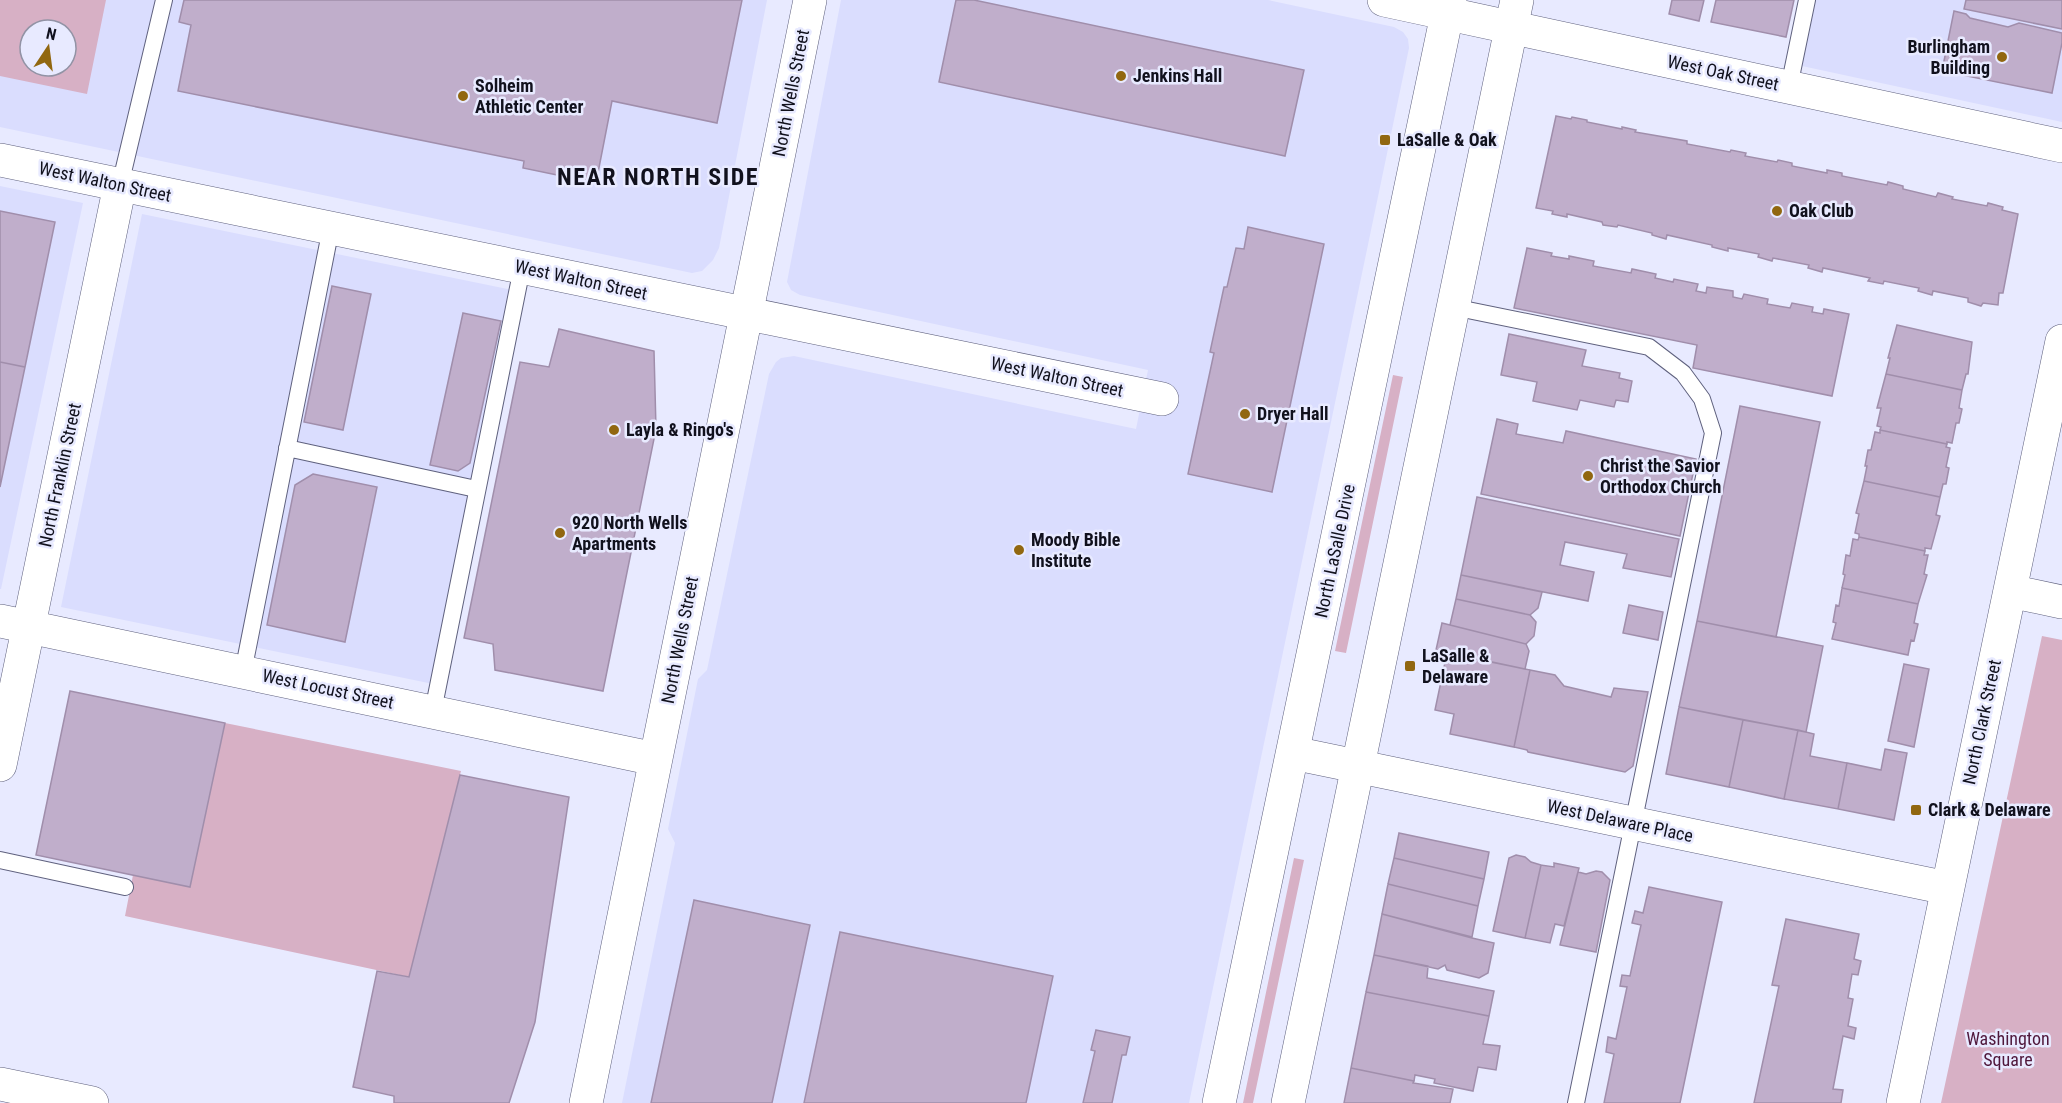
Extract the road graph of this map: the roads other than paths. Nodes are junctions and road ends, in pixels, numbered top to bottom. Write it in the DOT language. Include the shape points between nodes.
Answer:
graph roads {
  1 [pos="164,0"];
  2 [pos="810,0"];
  3 [pos="1384,0"];
  4 [pos="1807,0"];
  5 [pos="1449,7"];
  6 [pos="1514,14"];
  7 [pos="1789,87"];
  8 [pos="2062,146"];
  9 [pos="0,160"];
  10 [pos="120,185"];
  11 [pos="332,228"];
  12 [pos="522,268"];
  13 [pos="1453,307"];
  14 [pos="746,314"];
  15 [pos="2062,341"];
  16 [pos="1162,399"];
  17 [pos="287,448"];
  18 [pos="476,489"];
  19 [pos="2010,591"];
  20 [pos="2062,602"];
  21 [pos="14,624"];
  22 [pos="243,672"];
  23 [pos="433,711"];
  24 [pos="1293,753"];
  25 [pos="656,759"];
  26 [pos="0,765"];
  27 [pos="1358,766"];
  28 [pos="1634,824"];
  29 [pos="0,860"];
  30 [pos="125,886"];
  31 [pos="1947,888"];
  32 [pos="0,1084"];
  33 [pos="92,1103"];
  34 [pos="586,1103"];
  35 [pos="1219,1103"];
  36 [pos="1288,1103"];
  37 [pos="1576,1103"];
  38 [pos="1903,1103"];
  1 -- 10 [label="lane"];
  2 -- 14 [label="street, North Wells Street"];
  3 -- 5 [label="street, West Oak Street"];
  4 -- 7 [label="lane"];
  5 -- 6 [label="street, West Oak Street"];
  5 -- 24 [label="street, North LaSalle Drive"];
  6 -- 7 [label="street, West Oak Street"];
  6 -- 13 [label="street"];
  7 -- 8 [label="street, West Oak Street"];
  9 -- 10 [label="street, West Walton Street"];
  10 -- 11 [label="street, West Walton Street"];
  10 -- 21 [label="street, North Franklin Street"];
  11 -- 12 [label="street, West Walton Street"];
  11 -- 17 [label="lane"];
  12 -- 14 [label="street, West Walton Street"];
  12 -- 18 [label="lane"];
  13 -- 27 [label="street"];
  13 -- 28 [label="lane" via="1649,347 1683,373 1702,399 1713,433"];
  14 -- 16 [label="street, West Walton Street"];
  14 -- 25 [label="street, North Wells Street"];
  15 -- 19 [label="street, North Clark Street"];
  17 -- 18 [label="lane"];
  17 -- 22 [label="lane"];
  18 -- 23 [label="lane"];
  19 -- 20 [label="street"];
  19 -- 31 [label="street, North Clark Street"];
  21 -- 22 [label="street, West Locust Street"];
  21 -- 26 [label="street, North Franklin Street"];
  22 -- 23 [label="street, West Locust Street"];
  23 -- 25 [label="street, West Locust Street"];
  24 -- 27 [label="street, West Delaware Place"];
  24 -- 35 [label="street, North LaSalle Drive"];
  25 -- 34 [label="street, North Wells Street"];
  27 -- 28 [label="street, West Delaware Place"];
  27 -- 36 [label="street"];
  28 -- 31 [label="street, West Delaware Place"];
  28 -- 37 [label="lane"];
  29 -- 30 [label="lane"];
  31 -- 38 [label="street, North Clark Street"];
  32 -- 33 [label="street"];
}
